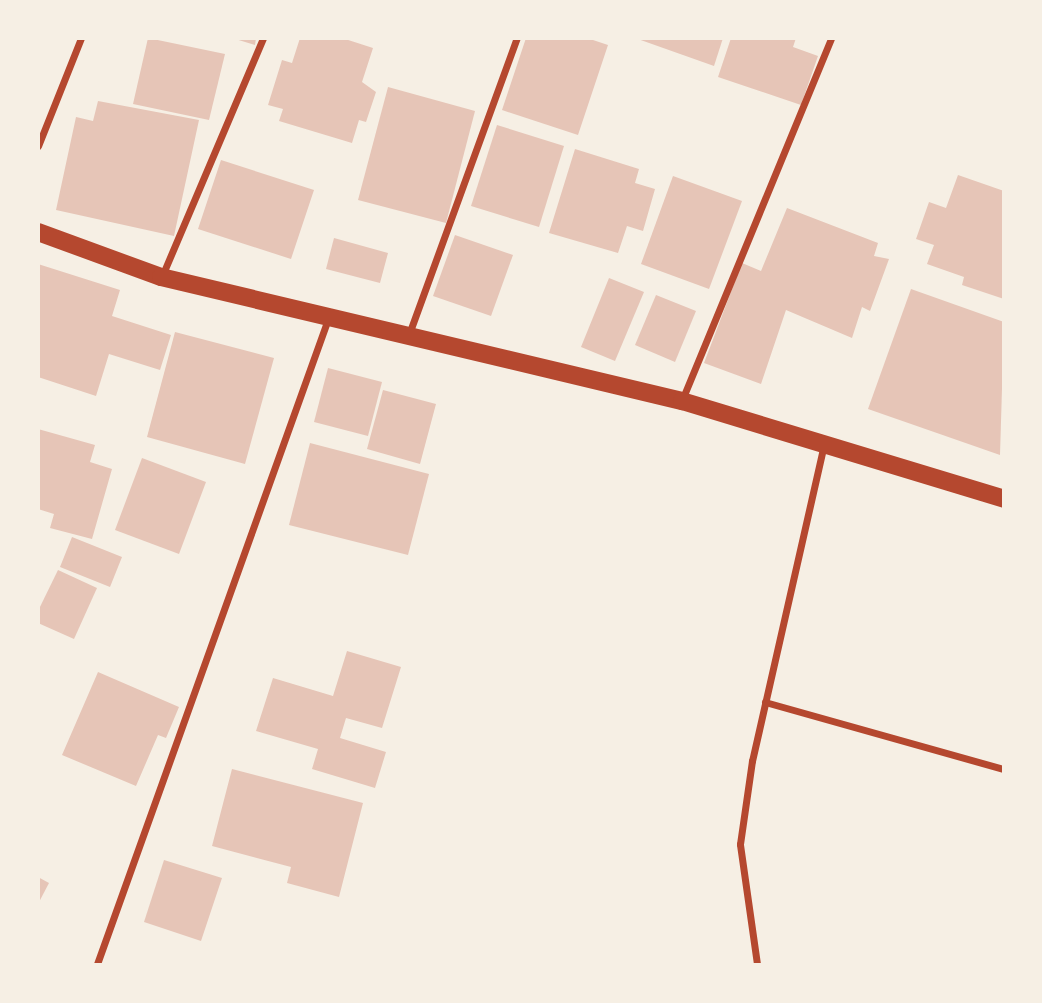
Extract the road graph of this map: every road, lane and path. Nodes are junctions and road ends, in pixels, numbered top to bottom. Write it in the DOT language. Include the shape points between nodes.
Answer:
graph roads {
  1 [pos="81,38"];
  2 [pos="263,38"];
  3 [pos="517,38"];
  4 [pos="831,38"];
  5 [pos="38,146"];
  6 [pos="38,232"];
  7 [pos="161,277"];
  8 [pos="329,317"];
  9 [pos="409,336"];
  10 [pos="682,401"];
  11 [pos="824,443"];
  12 [pos="1003,499"];
  13 [pos="765,702"];
  14 [pos="1003,769"];
  15 [pos="97,964"];
  16 [pos="759,964"];
  1 -- 5 [label="street"];
  2 -- 7 [label="street"];
  3 -- 9 [label="street"];
  4 -- 10 [label="street"];
  6 -- 7 [label="main road"];
  7 -- 8 [label="main road"];
  8 -- 9 [label="main road"];
  8 -- 15 [label="street"];
  9 -- 10 [label="main road"];
  10 -- 11 [label="main road"];
  11 -- 12 [label="main road"];
  11 -- 13 [label="street"];
  13 -- 14 [label="street"];
  13 -- 16 [label="street" via="740,844"];
}
